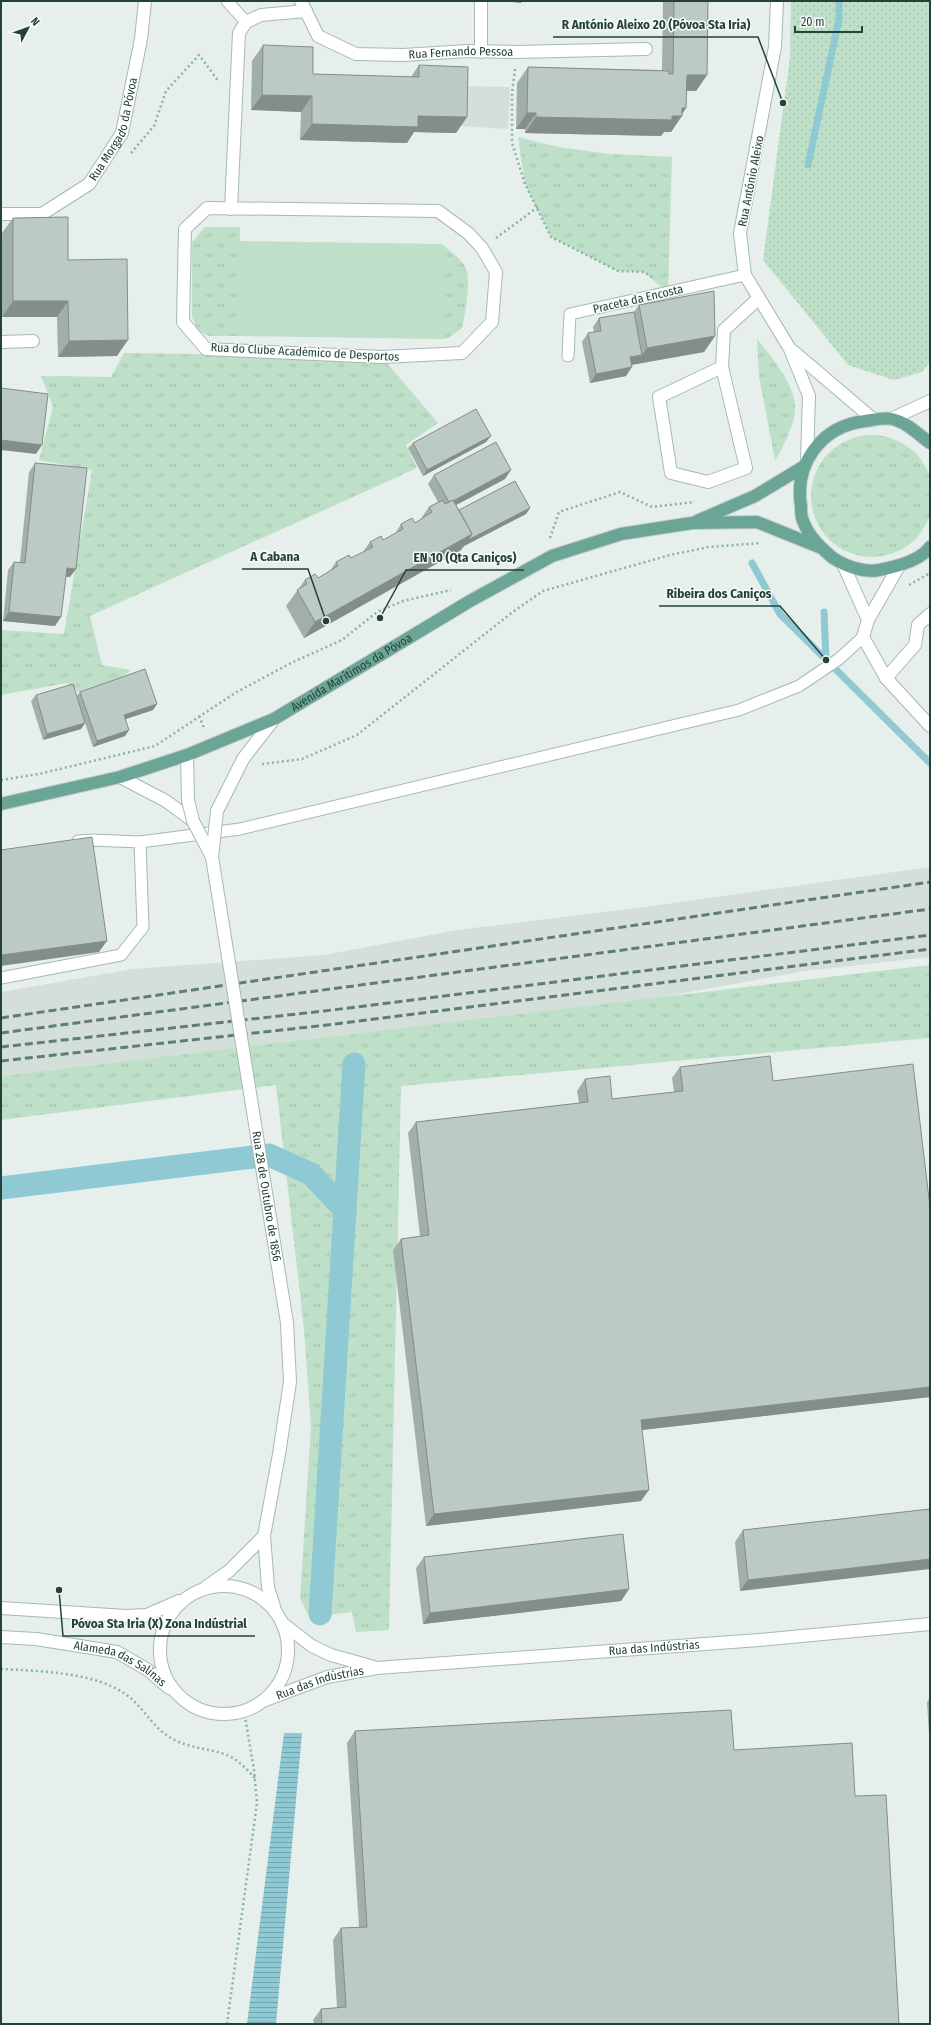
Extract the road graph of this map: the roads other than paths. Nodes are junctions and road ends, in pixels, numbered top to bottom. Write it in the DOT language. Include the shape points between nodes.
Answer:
graph roads {
  1 [pos="146,1"];
  2 [pos="227,1"];
  3 [pos="481,1"];
  4 [pos="777,1"];
  5 [pos="304,6"];
  6 [pos="246,22"];
  7 [pos="646,49"];
  8 [pos="481,52"];
  9 [pos="231,209"];
  10 [pos="1,214"];
  11 [pos="745,275"];
  12 [pos="759,298"];
  13 [pos="33,341"];
  14 [pos="1,342"];
  15 [pos="790,349"];
  16 [pos="568,356"];
  17 [pos="722,367"];
  18 [pos="930,401"];
  19 [pos="891,418"];
  20 [pos="874,420"];
  21 [pos="930,443"];
  22 [pos="805,463"];
  23 [pos="692,523"];
  24 [pos="818,547"];
  25 [pos="929,550"];
  26 [pos="843,564"];
  27 [pos="899,566"];
  28 [pos="930,614"];
  29 [pos="868,620"];
  30 [pos="863,637"];
  31 [pos="886,678"];
  32 [pos="274,719"];
  33 [pos="930,726"];
  34 [pos="187,756"];
  35 [pos="120,777"];
  36 [pos="1,804"];
  37 [pos="193,821"];
  38 [pos="68,842"];
  39 [pos="140,842"];
  40 [pos="212,857"];
  41 [pos="1,978"];
  42 [pos="264,1536"];
  43 [pos="202,1589"];
  44 [pos="190,1595"];
  45 [pos="1,1608"];
  46 [pos="275,1611"];
  47 [pos="282,1623"];
  48 [pos="930,1624"];
  49 [pos="1,1637"];
  50 [pos="377,1668"];
  51 [pos="184,1699"];
  52 [pos="263,1701"];
  1 -- 10 [label="street, Rua Morgado da Póvoa" via="122,133 89,184 42,214"];
  2 -- 6 [label="lane"];
  3 -- 8 [label="street"];
  4 -- 11 [label="street, Rua António Aleixo" via="775,47 740,233"];
  5 -- 6 [label="street" via="261,14"];
  5 -- 8 [label="street, Rua Fernando Pessoa" via="318,36 356,54"];
  6 -- 9 [label="street" via="238,33"];
  7 -- 8 [label="street, Rua Fernando Pessoa"];
  9 -- 9 [label="street, Rua do Clube Académico de Desportos" via="438,211 468,233 482,248 496,272 492,322 462,353 382,357 206,349 183,322 185,229 207,208"];
  11 -- 12 [label="street, Rua António Aleixo"];
  11 -- 16 [label="lane, Praceta da Encosta" via="570,314"];
  12 -- 15 [label="street, Rua António Aleixo"];
  12 -- 17 [label="street" via="724,330"];
  13 -- 14 [label="street"];
  15 -- 20 [label="street, Rua António Aleixo"];
  15 -- 22 [label="street, Rua António Aleixo" via="809,396"];
  17 -- 17 [label="street" via="659,397 671,473 708,482 746,468"];
  18 -- 19 [label="street"];
  19 -- 20 [label="main road"];
  19 -- 21 [label="main road"];
  20 -- 22 [label="main road" via="848,423 823,439"];
  22 -- 23 [label="main road, Avenida Marítimos da Póvoa" via="755,496"];
  22 -- 24 [label="main road" via="798,492 803,521"];
  23 -- 24 [label="main road, Avenida Marítimos da Póvoa" via="757,522"];
  23 -- 32 [label="main road, Avenida Marítimos da Póvoa" via="621,534 552,556 470,601"];
  24 -- 26 [label="main road"];
  25 -- 27 [label="main road"];
  26 -- 27 [label="main road" via="872,572"];
  26 -- 29 [label="street"];
  27 -- 29 [label="street"];
  28 -- 31 [label="street" via="918,624 916,645"];
  29 -- 30 [label="street"];
  30 -- 31 [label="street"];
  30 -- 39 [label="lane" via="839,659 800,686 739,710 240,829"];
  31 -- 33 [label="street"];
  32 -- 34 [label="main road, Avenida Marítimos da Póvoa"];
  32 -- 40 [label="street, Rua 28 de Outubro de 1856, bridge" via="243,759 217,811"];
  34 -- 35 [label="main road, Avenida Marítimos da Póvoa"];
  34 -- 37 [label="street, Rua 28 de Outubro de 1856, bridge" via="188,800"];
  35 -- 36 [label="main road, Avenida Marítimos da Póvoa"];
  35 -- 37 [label="street, Rua 28 de Outubro de 1856" via="166,801"];
  37 -- 40 [label="street, Rua 28 de Outubro de 1856, bridge"];
  38 -- 39 [label="lane"];
  39 -- 41 [label="lane" via="143,928 121,955"];
  40 -- 42 [label="street, Rua 28 de Outubro de 1856, bridge" via="287,1323 290,1382"];
  42 -- 43 [label="street" via="229,1571"];
  42 -- 46 [label="street, Rua 28 de Outubro de 1856" via="267,1579"];
  43 -- 44 [label="street"];
  43 -- 46 [label="street" via="229,1586 242,1588 266,1601"];
  44 -- 45 [label="street" via="163,1610 147,1615 126,1616"];
  44 -- 51 [label="street" via="169,1616 160,1645 165,1676"];
  46 -- 47 [label="street"];
  47 -- 50 [label="street, Rua das Indústrias" via="312,1646"];
  47 -- 52 [label="street" via="287,1637 286,1666 278,1685"];
  48 -- 50 [label="street, Rua das Indústrias" via="758,1640"];
  49 -- 51 [label="street, Alameda das Salinas" via="36,1639 116,1652 148,1670"];
  50 -- 52 [label="street, Rua das Indústrias" via="327,1677"];
  51 -- 52 [label="street" via="195,1708 223,1714 244,1711"];
}
